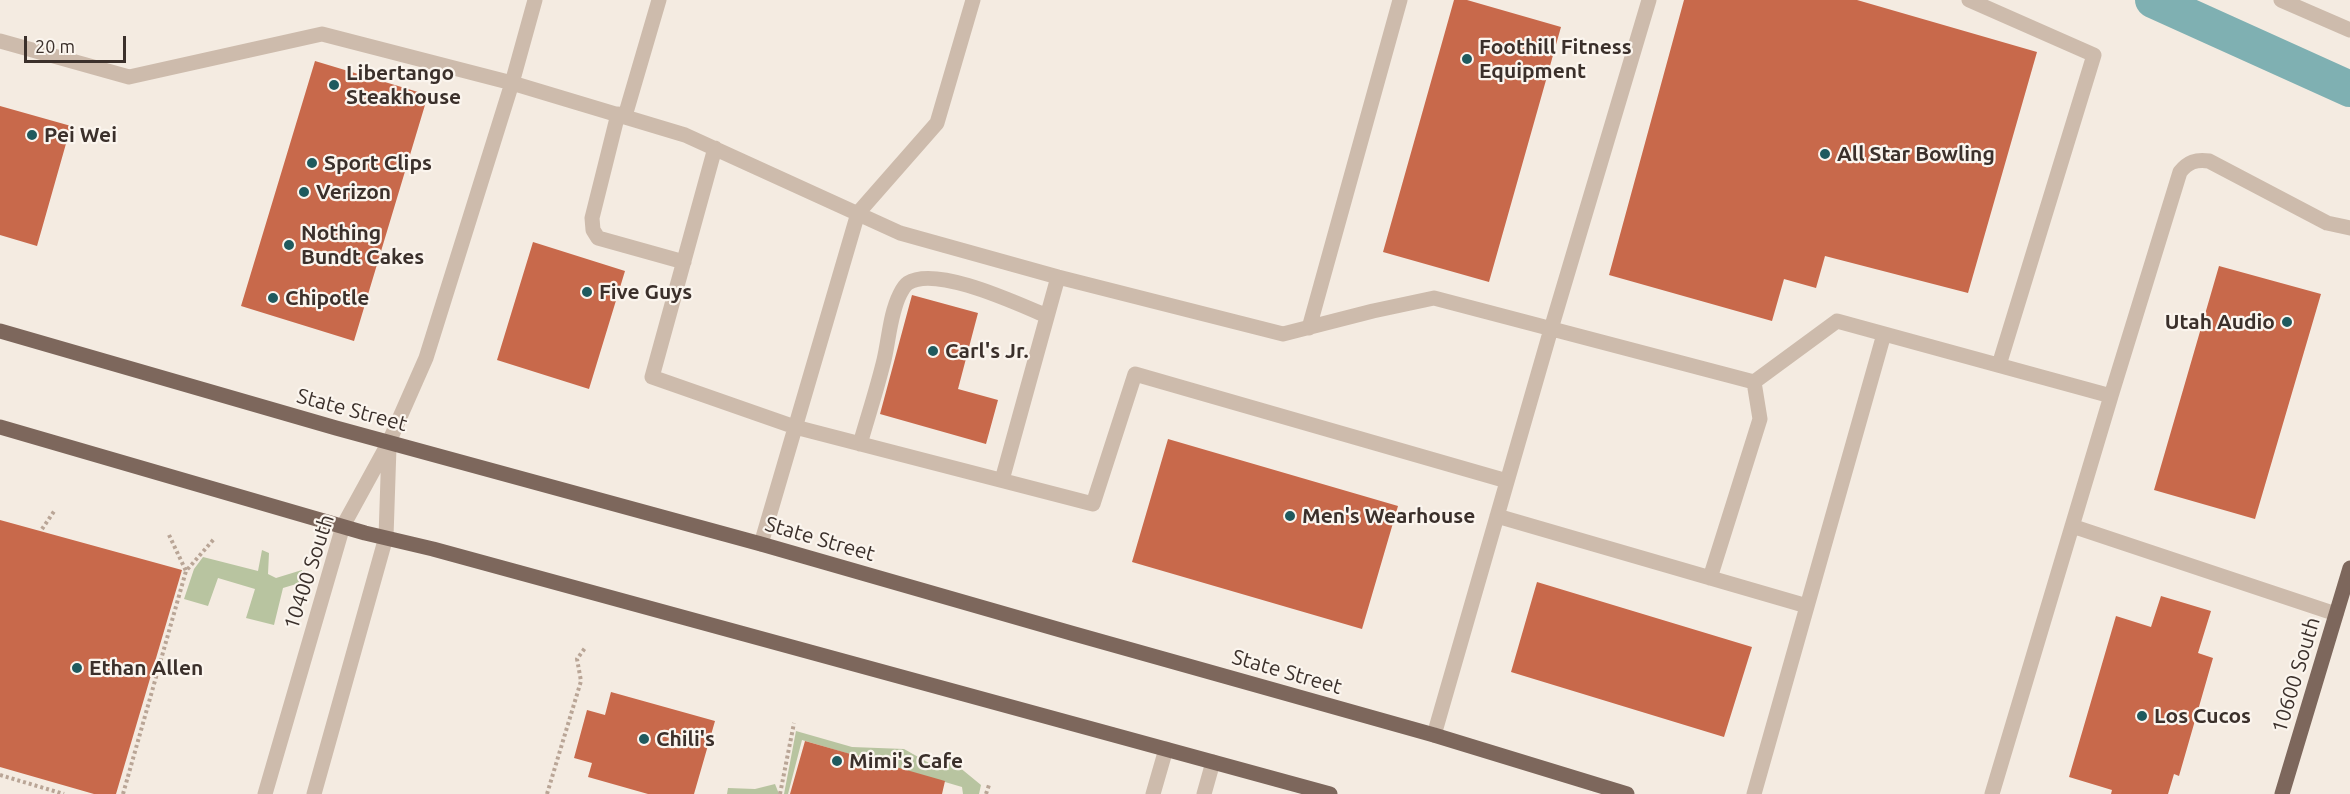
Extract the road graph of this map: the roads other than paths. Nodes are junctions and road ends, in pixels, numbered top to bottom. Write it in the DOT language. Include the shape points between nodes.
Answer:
graph roads {
  1 [pos="535,0"];
  2 [pos="659,0"];
  3 [pos="974,0"];
  4 [pos="1400,0"];
  5 [pos="1649,0"];
  6 [pos="1970,0"];
  7 [pos="2281,0"];
  8 [pos="2350,30"];
  9 [pos="0,40"];
  10 [pos="512,83"];
  11 [pos="622,115"];
  12 [pos="715,148"];
  13 [pos="858,213"];
  14 [pos="2350,228"];
  15 [pos="684,262"];
  16 [pos="1058,277"];
  17 [pos="1047,316"];
  18 [pos="1309,328"];
  19 [pos="1551,329"];
  20 [pos="0,332"];
  21 [pos="1884,334"];
  22 [pos="1999,365"];
  23 [pos="1754,382"];
  24 [pos="2111,396"];
  25 [pos="0,427"];
  26 [pos="795,427"];
  27 [pos="390,442"];
  28 [pos="860,444"];
  29 [pos="1002,480"];
  30 [pos="1507,481"];
  31 [pos="1497,516"];
  32 [pos="343,525"];
  33 [pos="2072,526"];
  34 [pos="386,537"];
  35 [pos="761,544"];
  36 [pos="2350,568"];
  37 [pos="1710,578"];
  38 [pos="1807,606"];
  39 [pos="2336,614"];
  40 [pos="1434,735"];
  41 [pos="1166,749"];
  42 [pos="1213,762"];
  43 [pos="265,794"];
  44 [pos="314,794"];
  45 [pos="1153,794"];
  46 [pos="1204,794"];
  47 [pos="1330,794"];
  48 [pos="1627,794"];
  49 [pos="1754,794"];
  50 [pos="1992,794"];
  51 [pos="2282,794"];
  1 -- 10 [label="street"];
  2 -- 11 [label="street"];
  3 -- 13 [label="street" via="937,123"];
  4 -- 18 [label="street"];
  5 -- 19 [label="street"];
  6 -- 22 [label="street" via="2094,55"];
  7 -- 8 [label="street"];
  9 -- 10 [label="street" via="129,77 322,34"];
  10 -- 11 [label="street"];
  10 -- 27 [label="street" via="426,358"];
  11 -- 12 [label="street"];
  11 -- 15 [label="street" via="592,218 593,230 598,238"];
  12 -- 13 [label="street"];
  12 -- 15 [label="street"];
  13 -- 16 [label="street" via="900,233"];
  13 -- 26 [label="street"];
  14 -- 24 [label="street" via="2327,223 2209,161 2185,166"];
  15 -- 26 [label="street" via="652,377"];
  16 -- 17 [label="street"];
  16 -- 18 [label="street" via="1282,334"];
  17 -- 28 [label="street" via="984,290 939,278 906,284 892,321"];
  17 -- 29 [label="street"];
  18 -- 19 [label="street" via="1434,298"];
  19 -- 23 [label="street"];
  19 -- 30 [label="street"];
  20 -- 27 [label="main road, State Street"];
  21 -- 22 [label="street"];
  21 -- 23 [label="street" via="1837,321"];
  21 -- 38 [label="street"];
  22 -- 24 [label="street"];
  23 -- 37 [label="street" via="1760,419"];
  24 -- 33 [label="street"];
  25 -- 32 [label="main road"];
  26 -- 28 [label="street"];
  26 -- 35 [label="street"];
  27 -- 32 [label="street, 10400 South"];
  27 -- 34 [label="street"];
  27 -- 35 [label="main road, State Street"];
  28 -- 29 [label="street"];
  29 -- 30 [label="street" via="1094,504 1135,374"];
  30 -- 31 [label="street"];
  31 -- 37 [label="street"];
  31 -- 40 [label="street"];
  32 -- 34 [label="main road"];
  32 -- 43 [label="street, 10400 South"];
  33 -- 39 [label="street"];
  33 -- 50 [label="street"];
  34 -- 41 [label="main road"];
  34 -- 44 [label="street"];
  35 -- 40 [label="main road, State Street"];
  36 -- 39 [label="main road, 10600 South"];
  37 -- 38 [label="street"];
  38 -- 49 [label="street"];
  39 -- 51 [label="main road, 10600 South"];
  40 -- 48 [label="main road, State Street"];
  41 -- 42 [label="main road"];
  41 -- 45 [label="street"];
  42 -- 46 [label="street"];
  42 -- 47 [label="main road"];
}
